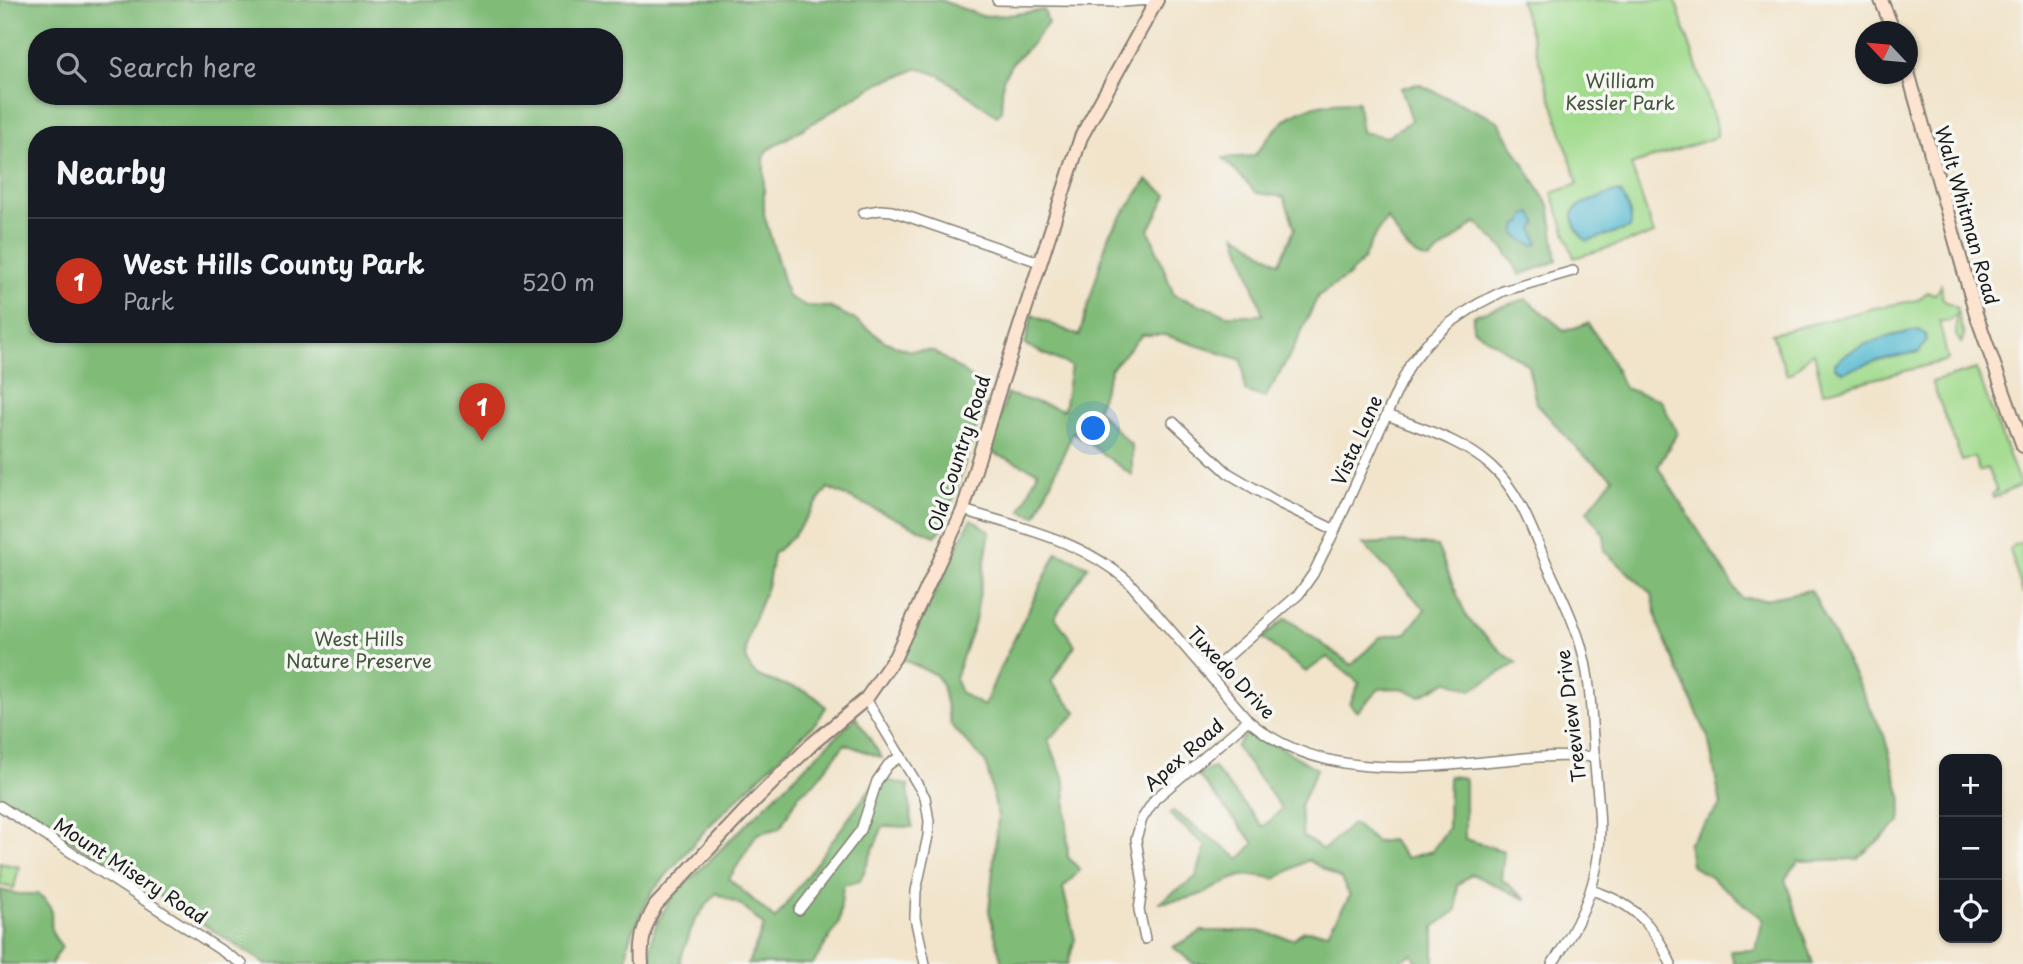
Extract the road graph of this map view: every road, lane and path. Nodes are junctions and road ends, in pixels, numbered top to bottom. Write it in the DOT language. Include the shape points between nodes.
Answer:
graph roads {
  1 [pos="997,0"];
  2 [pos="1150,0"];
  3 [pos="1157,0"];
  4 [pos="1881,0"];
  5 [pos="1890,21"];
  6 [pos="1911,84"];
  7 [pos="863,213"];
  8 [pos="1039,262"];
  9 [pos="1573,271"];
  10 [pos="1387,415"];
  11 [pos="1173,422"];
  12 [pos="2023,446"];
  13 [pos="963,510"];
  14 [pos="1335,530"];
  15 [pos="1209,673"];
  16 [pos="866,699"];
  17 [pos="1248,720"];
  18 [pos="1594,755"];
  19 [pos="901,756"];
  20 [pos="0,806"];
  21 [pos="1591,890"];
  22 [pos="799,910"];
  23 [pos="1145,939"];
  24 [pos="242,964"];
  25 [pos="642,964"];
  26 [pos="925,964"];
  27 [pos="1552,964"];
  28 [pos="1671,964"];
  1 -- 2 [label="street"];
  3 -- 8 [label="main road, Old Country Road" via="1081,137"];
  4 -- 5 [label="main road"];
  6 -- 12 [label="main road, Walt Whitman Road" via="1976,314"];
  7 -- 8 [label="street" via="892,211"];
  8 -- 13 [label="main road, Old Country Road"];
  9 -- 10 [label="street, Vista Lane" via="1503,291 1450,323 1410,365"];
  10 -- 14 [label="street, Vista Lane"];
  10 -- 18 [label="street, Treeview Drive" via="1472,450 1510,488 1528,519 1582,647"];
  11 -- 14 [label="street" via="1236,478"];
  13 -- 15 [label="street, Tuxedo Drive" via="1069,543 1111,566"];
  13 -- 16 [label="main road, Old Country Road" via="902,644"];
  14 -- 15 [label="street, Vista Lane" via="1299,594"];
  15 -- 17 [label="street, Tuxedo Drive"];
  16 -- 19 [label="street"];
  16 -- 25 [label="main road, Old Country Road" via="813,743 660,899 642,937"];
  17 -- 18 [label="street, Tuxedo Drive" via="1302,753 1367,765"];
  17 -- 23 [label="street, Apex Road" via="1155,799 1142,820 1136,839"];
  18 -- 21 [label="street, Treeview Drive" via="1600,832"];
  19 -- 22 [label="street" via="877,781 861,830"];
  19 -- 26 [label="street" via="925,797 929,821 915,918"];
  20 -- 24 [label="street, Mount Misery Road"];
  21 -- 27 [label="street, Treeview Drive"];
  21 -- 28 [label="street" via="1632,908 1655,934"];
}
